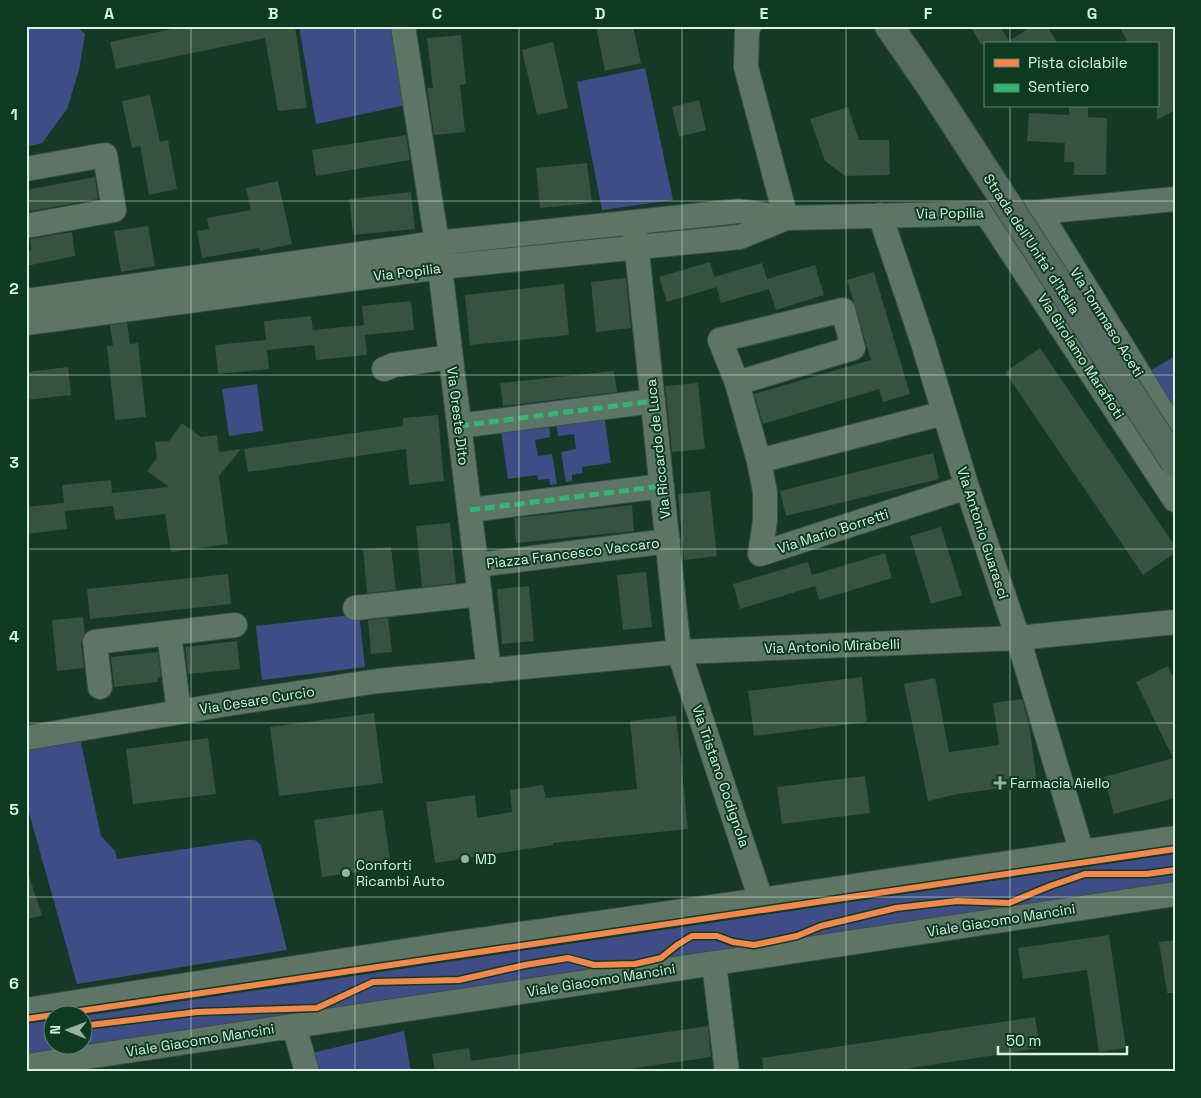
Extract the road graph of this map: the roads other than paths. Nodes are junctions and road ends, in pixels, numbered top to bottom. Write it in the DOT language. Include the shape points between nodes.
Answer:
graph roads {
  1 [pos="403,26"];
  2 [pos="749,26"];
  3 [pos="894,31"];
  4 [pos="26,169"];
  5 [pos="1175,199"];
  6 [pos="1038,212"];
  7 [pos="986,213"];
  8 [pos="880,215"];
  9 [pos="786,218"];
  10 [pos="634,221"];
  11 [pos="26,226"];
  12 [pos="437,243"];
  13 [pos="637,246"];
  14 [pos="440,267"];
  15 [pos="26,301"];
  16 [pos="26,323"];
  17 [pos="450,356"];
  18 [pos="384,369"];
  19 [pos="737,383"];
  20 [pos="653,400"];
  21 [pos="944,413"];
  22 [pos="459,426"];
  23 [pos="1175,432"];
  24 [pos="759,461"];
  25 [pos="1175,462"];
  26 [pos="662,486"];
  27 [pos="967,487"];
  28 [pos="1175,500"];
  29 [pos="470,510"];
  30 [pos="668,542"];
  31 [pos="477,565"];
  32 [pos="480,594"];
  33 [pos="355,608"];
  34 [pos="1175,622"];
  35 [pos="235,625"];
  36 [pos="169,633"];
  37 [pos="1018,638"];
  38 [pos="679,652"];
  39 [pos="489,670"];
  40 [pos="100,687"];
  41 [pos="179,712"];
  42 [pos="27,735"];
  43 [pos="1175,838"];
  44 [pos="1082,853"];
  45 [pos="1175,894"];
  46 [pos="761,900"];
  47 [pos="714,963"];
  48 [pos="26,1010"];
  49 [pos="294,1026"];
  50 [pos="26,1066"];
  51 [pos="307,1072"];
  52 [pos="727,1072"];
  1 -- 12 [label="street, Via Oreste Dito"];
  2 -- 9 [label="street" via="746,67"];
  3 -- 25 [label="main road, Strada dell'Unita' d'Italia, bridge"];
  4 -- 11 [label="street" via="105,155 114,210"];
  5 -- 6 [label="street, Via Popilia"];
  6 -- 7 [label="street, Via Popilia"];
  6 -- 23 [label="street, Via Tommaso Aceti"];
  7 -- 8 [label="street, Via Popilia"];
  7 -- 28 [label="street, Via Girolamo Marafioti"];
  8 -- 9 [label="street, Via Popilia"];
  8 -- 21 [label="street, Via Antonio Guarasci"];
  9 -- 10 [label="street, Via Popilia" via="739,210"];
  9 -- 13 [label="street, Via Popilia" via="740,236"];
  10 -- 12 [label="street, Via Popilia"];
  10 -- 13 [label="street, Via Riccardo de Luca"];
  12 -- 14 [label="street, Via Oreste Dito"];
  12 -- 15 [label="street, Via Popilia"];
  13 -- 14 [label="street, Via Popilia"];
  13 -- 20 [label="street, Via Riccardo de Luca"];
  14 -- 16 [label="street, Via Popilia"];
  14 -- 17 [label="street, Via Oreste Dito"];
  17 -- 18 [label="street"];
  17 -- 22 [label="street, Via Oreste Dito"];
  19 -- 19 [label="street, Via Mario Borretti" via="853,348 843,310 720,340"];
  19 -- 24 [label="street, Via Mario Borretti"];
  20 -- 22 [label="street"];
  20 -- 26 [label="street, Via Riccardo de Luca"];
  21 -- 24 [label="street"];
  21 -- 27 [label="street, Via Antonio Guarasci"];
  22 -- 29 [label="street, Via Oreste Dito"];
  24 -- 27 [label="street, Via Mario Borretti" via="765,521 760,554"];
  26 -- 29 [label="street"];
  26 -- 30 [label="street, Via Riccardo de Luca"];
  27 -- 37 [label="street, Via Antonio Guarasci"];
  29 -- 31 [label="street, Via Oreste Dito"];
  30 -- 31 [label="street, Piazza Francesco Vaccaro"];
  30 -- 38 [label="street, Via Riccardo de Luca"];
  31 -- 32 [label="street, Via Oreste Dito"];
  32 -- 33 [label="street"];
  32 -- 39 [label="street, Via Oreste Dito"];
  34 -- 37 [label="street, Via Antonio Mirabelli"];
  35 -- 36 [label="street"];
  36 -- 40 [label="street" via="95,642"];
  36 -- 41 [label="street"];
  37 -- 38 [label="street, Via Antonio Mirabelli"];
  37 -- 44 [label="street, Via Antonio Guarasci"];
  38 -- 39 [label="street, Via Antonio Mirabelli"];
  38 -- 46 [label="street, Via Tristano Codignola"];
  39 -- 41 [label="street, Via Cesare Curcio" via="378,682"];
  41 -- 42 [label="street, Via Cesare Curcio"];
  43 -- 44 [label="street"];
  44 -- 46 [label="street"];
  45 -- 47 [label="street, Viale Giacomo Mancini"];
  46 -- 48 [label="street"];
  47 -- 49 [label="street, Viale Giacomo Mancini"];
  47 -- 52 [label="street"];
  49 -- 50 [label="street, Viale Giacomo Mancini"];
  49 -- 51 [label="street"];
}
